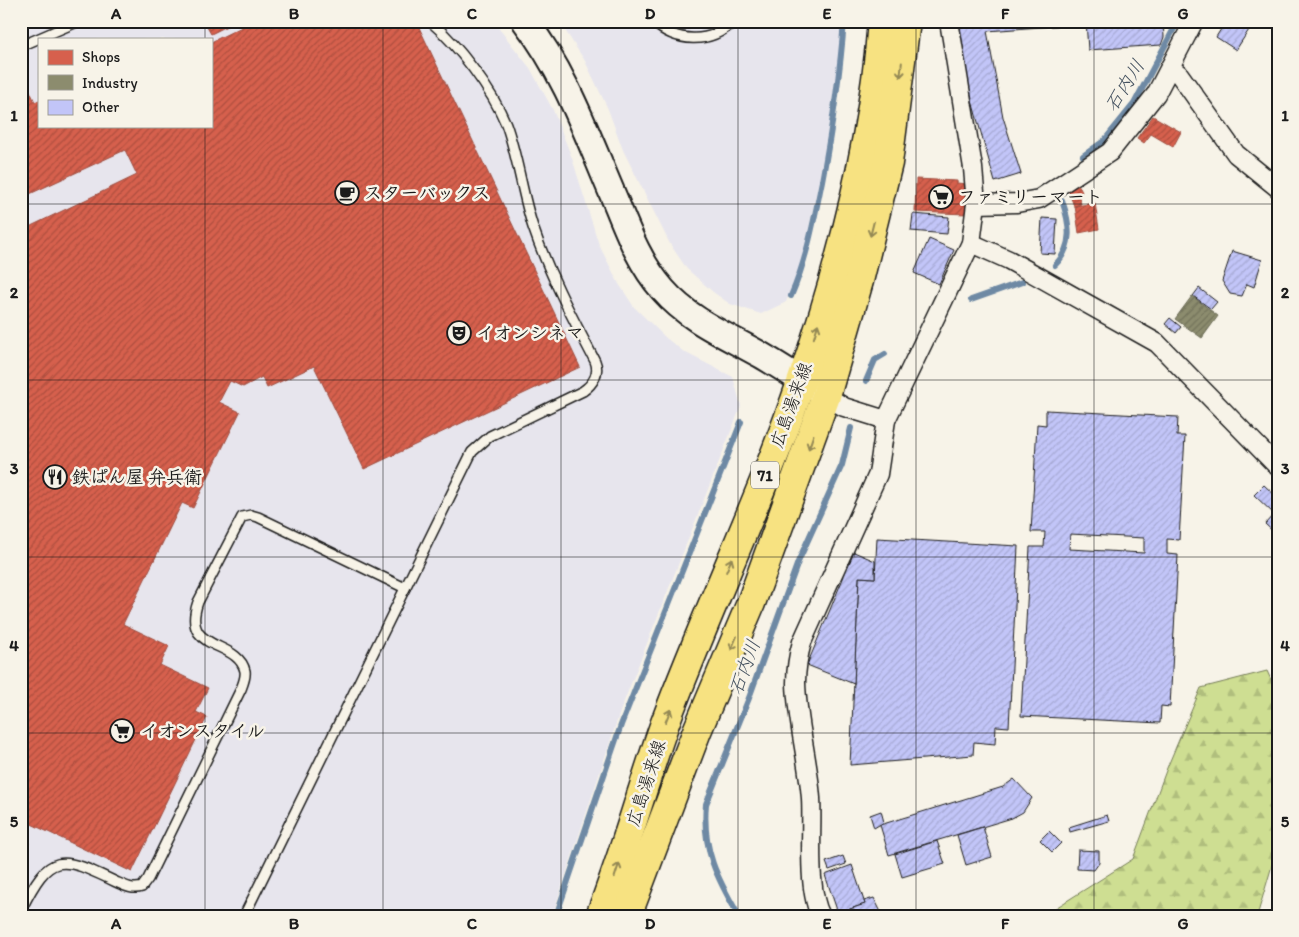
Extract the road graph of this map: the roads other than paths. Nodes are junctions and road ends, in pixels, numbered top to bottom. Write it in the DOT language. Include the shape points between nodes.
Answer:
graph roads {
  1 [pos="79,21"];
  2 [pos="430,21"];
  3 [pos="525,21"];
  4 [pos="652,21"];
  5 [pos="734,21"];
  6 [pos="882,21"];
  7 [pos="906,21"];
  8 [pos="949,21"];
  9 [pos="1194,21"];
  10 [pos="40,38"];
  11 [pos="38,39"];
  12 [pos="21,46"];
  13 [pos="1170,67"];
  14 [pos="1278,188"];
  15 [pos="976,204"];
  16 [pos="972,243"];
  17 [pos="802,380"];
  18 [pos="826,396"];
  19 [pos="886,420"];
  20 [pos="1278,467"];
  21 [pos="405,588"];
  22 [pos="668,806"];
  23 [pos="21,910"];
  24 [pos="244,916"];
  25 [pos="600,916"];
  26 [pos="627,916"];
  27 [pos="644,916"];
  28 [pos="820,916"];
  1 -- 10 [label="lane"];
  2 -- 21 [label="lane" via="481,80 505,124 533,226 555,284 597,367 594,379 583,392 490,436 476,446"];
  3 -- 17 [label="street" via="573,99 633,243 652,277 696,319"];
  4 -- 5 [label="lane" via="673,35 692,39 719,33"];
  17 -- 6 [label="main road, 広島湯来線 / 71, one-way" via="861,171 878,75"];
  7 -- 18 [label="main road, 広島湯来線 / 71, one-way" via="888,163 859,282"];
  8 -- 15 [label="street" via="967,124"];
  9 -- 13 [label="street"];
  11 -- 12 [label="lane"];
  13 -- 14 [label="street" via="1179,74 1236,154"];
  13 -- 15 [label="street" via="1156,94 1110,152 1083,172 1039,199"];
  15 -- 16 [label="street"];
  16 -- 19 [label="street"];
  16 -- 20 [label="street" via="1009,260 1157,343"];
  17 -- 18 [label="street"];
  25 -- 17 [label="main road, 広島湯来線 / 71, one-way" via="666,723"];
  18 -- 19 [label="street" via="844,407"];
  18 -- 22 [label="main road, 広島湯来線 / 71, one-way" via="751,603"];
  19 -- 28 [label="street" via="878,474 796,662 796,686 811,797 813,888"];
  21 -- 23 [label="lane" via="258,516 242,517 194,613 194,623 201,636 240,662 245,676 148,879 142,887 131,888 79,864 59,864 39,876"];
  21 -- 24 [label="lane"];
  22 -- 26 [label="main road, 広島湯来線 / 71"];
  22 -- 27 [label="main road"];
}
